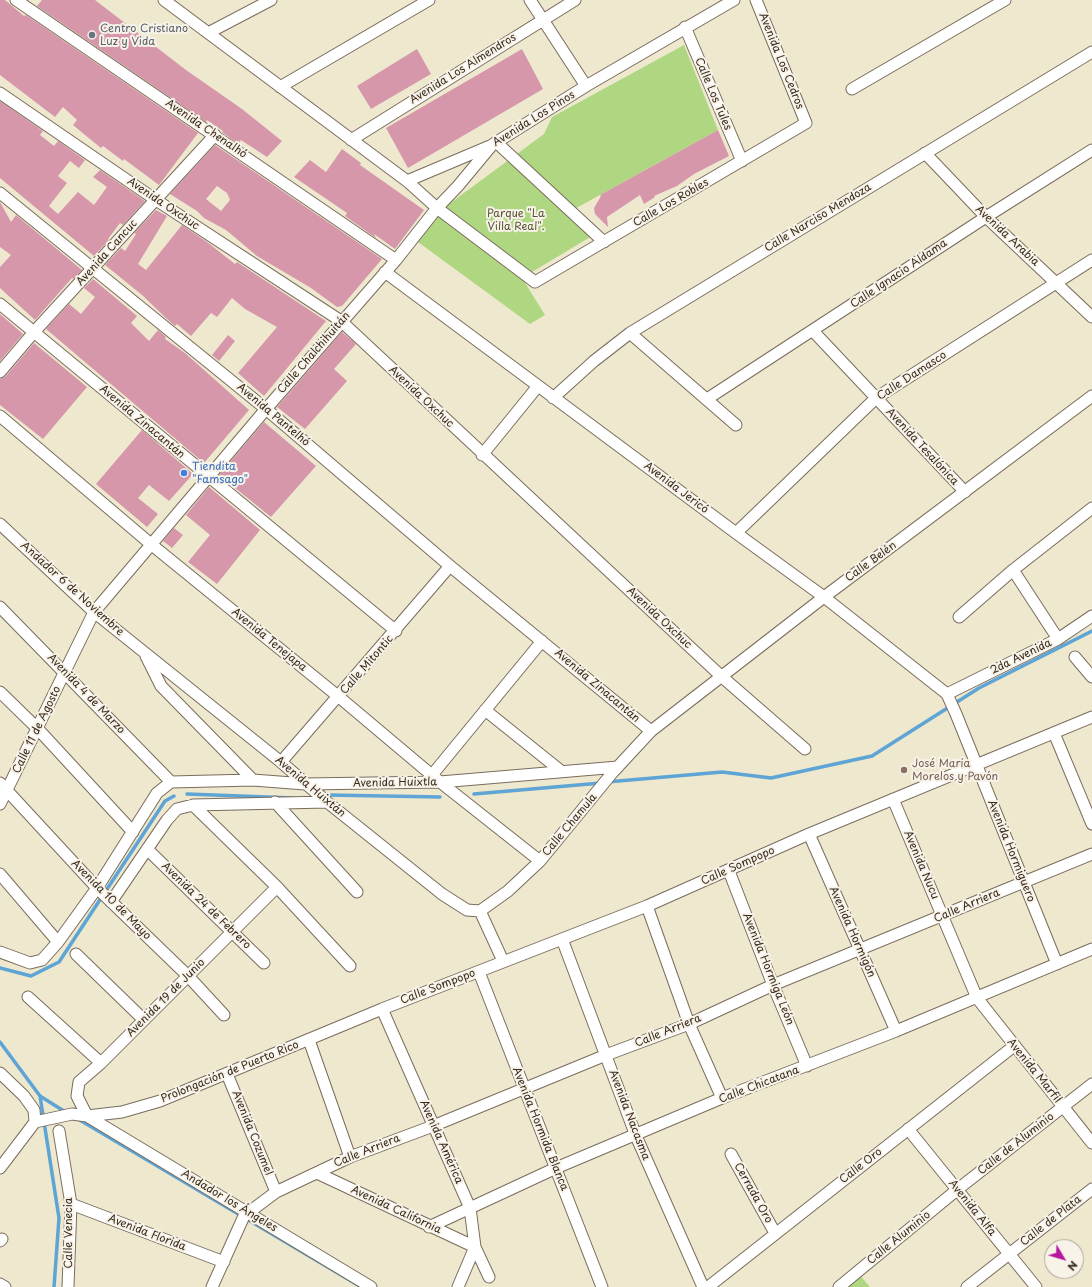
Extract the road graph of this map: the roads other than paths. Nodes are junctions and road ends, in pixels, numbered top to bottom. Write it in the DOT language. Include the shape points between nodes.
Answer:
graph roads {
  1 [pos="16,0"];
  2 [pos="164,0"];
  3 [pos="271,0"];
  4 [pos="428,0"];
  5 [pos="530,0"];
  6 [pos="575,0"];
  7 [pos="734,0"];
  8 [pos="756,0"];
  9 [pos="1001,1"];
  10 [pos="541,20"];
  11 [pos="685,27"];
  12 [pos="208,33"];
  13 [pos="1092,52"];
  14 [pos="586,86"];
  15 [pos="280,87"];
  16 [pos="852,89"];
  17 [pos="0,94"];
  18 [pos="806,123"];
  19 [pos="216,135"];
  20 [pos="351,140"];
  21 [pos="494,143"];
  22 [pos="1092,150"];
  23 [pos="925,153"];
  24 [pos="742,161"];
  25 [pos="407,181"];
  26 [pos="0,193"];
  27 [pos="156,200"];
  28 [pos="437,208"];
  29 [pos="986,217"];
  30 [pos="604,242"];
  31 [pos="396,260"];
  32 [pos="1092,260"];
  33 [pos="93,270"];
  34 [pos="385,272"];
  35 [pos="1058,283"];
  36 [pos="0,304"];
  37 [pos="1092,317"];
  38 [pos="342,321"];
  39 [pos="813,331"];
  40 [pos="34,332"];
  41 [pos="630,333"];
  42 [pos="0,372"];
  43 [pos="538,386"];
  44 [pos="1092,396"];
  45 [pos="554,398"];
  46 [pos="876,398"];
  47 [pos="707,400"];
  48 [pos="266,409"];
  49 [pos="0,416"];
  50 [pos="736,425"];
  51 [pos="482,455"];
  52 [pos="209,478"];
  53 [pos="965,492"];
  54 [pos="1092,508"];
  55 [pos="0,524"];
  56 [pos="736,533"];
  57 [pos="152,545"];
  58 [pos="450,566"];
  59 [pos="1013,570"];
  60 [pos="824,597"];
  61 [pos="0,607"];
  62 [pos="94,612"];
  63 [pos="1092,616"];
  64 [pos="960,617"];
  65 [pos="396,631"];
  66 [pos="1058,639"];
  67 [pos="542,640"];
  68 [pos="144,652"];
  69 [pos="1075,657"];
  70 [pos="65,672"];
  71 [pos="721,676"];
  72 [pos="1092,677"];
  73 [pos="0,692"];
  74 [pos="339,696"];
  75 [pos="948,696"];
  76 [pos="485,710"];
  77 [pos="956,714"];
  78 [pos="1092,717"];
  79 [pos="37,728"];
  80 [pos="651,731"];
  81 [pos="1054,733"];
  82 [pos="805,749"];
  83 [pos="281,762"];
  84 [pos="976,766"];
  85 [pos="616,769"];
  86 [pos="561,771"];
  87 [pos="436,778"];
  88 [pos="253,780"];
  89 [pos="171,782"];
  90 [pos="305,784"];
  91 [pos="3,787"];
  92 [pos="893,799"];
  93 [pos="276,802"];
  94 [pos="327,802"];
  95 [pos="0,804"];
  96 [pos="193,805"];
  97 [pos="1092,824"];
  98 [pos="133,832"];
  99 [pos="809,834"];
  100 [pos="147,849"];
  101 [pos="1092,854"];
  102 [pos="540,861"];
  103 [pos="729,870"];
  104 [pos="0,874"];
  105 [pos="1024,882"];
  106 [pos="277,887"];
  107 [pos="99,890"];
  108 [pos="358,892"];
  109 [pos="110,901"];
  110 [pos="647,906"];
  111 [pos="480,911"];
  112 [pos="943,917"];
  113 [pos="232,932"];
  114 [pos="562,939"];
  115 [pos="58,942"];
  116 [pos="1092,949"];
  117 [pos="859,950"];
  118 [pos="0,952"];
  119 [pos="76,954"];
  120 [pos="502,961"];
  121 [pos="264,963"];
  122 [pos="1057,964"];
  123 [pos="350,966"];
  124 [pos="479,972"];
  125 [pos="188,976"];
  126 [pos="773,985"];
  127 [pos="28,997"];
  128 [pos="977,998"];
  129 [pos="382,1009"];
  130 [pos="224,1015"];
  131 [pos="144,1020"];
  132 [pos="689,1024"];
  133 [pos="896,1031"];
  134 [pos="309,1040"];
  135 [pos="1014,1046"];
  136 [pos="606,1055"];
  137 [pos="101,1063"];
  138 [pos="808,1066"];
  139 [pos="0,1073"];
  140 [pos="228,1074"];
  141 [pos="1092,1084"];
  142 [pos="524,1088"];
  143 [pos="722,1098"];
  144 [pos="1064,1107"];
  145 [pos="86,1116"];
  146 [pos="37,1121"];
  147 [pos="433,1126"];
  148 [pos="908,1129"];
  149 [pos="59,1131"];
  150 [pos="636,1136"];
  151 [pos="1092,1143"];
  152 [pos="731,1154"];
  153 [pos="350,1157"];
  154 [pos="0,1168"];
  155 [pos="556,1168"];
  156 [pos="317,1173"];
  157 [pos="958,1189"];
  158 [pos="1092,1189"];
  159 [pos="276,1192"];
  160 [pos="71,1204"];
  161 [pos="470,1208"];
  162 [pos="245,1214"];
  163 [pos="429,1227"];
  164 [pos="775,1233"];
  165 [pos="476,1247"];
  166 [pos="1009,1254"];
  167 [pos="224,1262"];
  168 [pos="489,1277"];
  169 [pos="0,1284"];
  170 [pos="5,1287"];
  171 [pos="68,1287"];
  172 [pos="212,1287"];
  173 [pos="371,1287"];
  174 [pos="458,1287"];
  175 [pos="602,1287"];
  176 [pos="703,1287"];
  177 [pos="708,1287"];
  178 [pos="839,1287"];
  179 [pos="967,1287"];
  180 [pos="1036,1287"];
  1 -- 19 [label="street, Avenida Chenalhó"];
  2 -- 12 [label="street"];
  3 -- 12 [label="street"];
  4 -- 15 [label="street"];
  5 -- 10 [label="street"];
  6 -- 10 [label="street, Avenida Los Almendros"];
  7 -- 11 [label="street, Avenida Los Pinos"];
  8 -- 18 [label="street, Avenida Los Cedros"];
  9 -- 16 [label="street"];
  10 -- 14 [label="street"];
  10 -- 20 [label="street, Avenida Los Almendros"];
  11 -- 14 [label="street, Avenida Los Pinos"];
  11 -- 24 [label="street, Calle Los Tules"];
  12 -- 15 [label="street"];
  13 -- 23 [label="street, Calle Narciso Mendoza"];
  14 -- 21 [label="street, Avenida Los Pinos"];
  15 -- 20 [label="street"];
  17 -- 27 [label="street, Avenida Oxchuc"];
  18 -- 24 [label="street, Calle Los Robles"];
  19 -- 27 [label="street, Avenida Cancuc"];
  19 -- 31 [label="street, Avenida Chenalhó"];
  20 -- 25 [label="street"];
  21 -- 25 [label="street"];
  21 -- 28 [label="street, Avenida Los Pinos"];
  21 -- 30 [label="street"];
  22 -- 29 [label="street, Calle Ignacio Aldama"];
  23 -- 29 [label="street, Avenida Arabia"];
  23 -- 41 [label="street, Calle Narciso Mendoza"];
  24 -- 30 [label="street, Calle Los Robles"];
  25 -- 28 [label="street"];
  26 -- 33 [label="street, Avenida Pantelhó"];
  27 -- 33 [label="street, Avenida Cancuc"];
  27 -- 38 [label="street, Avenida Oxchuc"];
  28 -- 30 [label="street, Calle Los Robles" via="535,282"];
  28 -- 31 [label="street, Avenida Los Pinos"];
  29 -- 35 [label="street, Avenida Arabia"];
  29 -- 39 [label="street, Calle Ignacio Aldama"];
  31 -- 34 [label="street, Calle Chalchihuitán"];
  32 -- 35 [label="street, Calle Damasco"];
  33 -- 40 [label="street, Avenida Cancuc"];
  33 -- 48 [label="street, Avenida Pantelhó"];
  34 -- 38 [label="street, Calle Chalchihuitán"];
  34 -- 43 [label="street, Avenida Jericó"];
  35 -- 37 [label="street, Avenida Arabia"];
  35 -- 46 [label="street, Calle Damasco"];
  36 -- 40 [label="street, Avenida Zinacantán"];
  38 -- 48 [label="street, Calle Chalchihuitán"];
  38 -- 51 [label="street, Avenida Oxchuc"];
  39 -- 46 [label="street, Avenida Tesalónica"];
  39 -- 47 [label="street, Calle Ignacio Aldama"];
  40 -- 42 [label="street, Avenida Cancuc"];
  40 -- 52 [label="street, Avenida Zinacantán"];
  41 -- 45 [label="street, Calle Narciso Mendoza" via="594,361"];
  41 -- 47 [label="street"];
  43 -- 45 [label="street, Avenida Jericó"];
  43 -- 51 [label="street"];
  44 -- 53 [label="street, Calle Belén"];
  45 -- 56 [label="street, Avenida Jericó"];
  46 -- 53 [label="street, Avenida Tesalónica"];
  46 -- 56 [label="street, Calle Damasco"];
  47 -- 50 [label="street"];
  48 -- 52 [label="street, Calle Chalchihuitán"];
  48 -- 58 [label="street, Avenida Pantelhó"];
  49 -- 57 [label="street, Avenida Tenejapa"];
  51 -- 71 [label="street, Avenida Oxchuc"];
  52 -- 57 [label="street, Calle Chalchihuitán"];
  52 -- 65 [label="street, Avenida Zinacantán"];
  53 -- 60 [label="street, Calle Belén"];
  54 -- 59 [label="street"];
  55 -- 62 [label="street, Andador 6 de Noviembre"];
  56 -- 60 [label="street, Avenida Jericó"];
  57 -- 62 [label="street, Calle Chalchihuitán"];
  57 -- 74 [label="street, Avenida Tenejapa"];
  58 -- 65 [label="street, Calle Mitontic"];
  58 -- 67 [label="street, Avenida Pantelhó"];
  59 -- 64 [label="street"];
  59 -- 66 [label="street"];
  60 -- 71 [label="street, Calle Belén"];
  60 -- 75 [label="street, Avenida Jericó"];
  61 -- 70 [label="street, Avenida 4 de Marzo"];
  62 -- 68 [label="street, Andador 6 de Noviembre"];
  62 -- 70 [label="street, Calle 11 de Agosto"];
  63 -- 66 [label="street, 2da Avenida"];
  65 -- 74 [label="street, Calle Mitontic"];
  66 -- 75 [label="street, 2da Avenida"];
  67 -- 76 [label="street"];
  67 -- 80 [label="street, Avenida Zinacantán"];
  68 -- 83 [label="street, Avenida Huixtán"];
  68 -- 88 [label="street, Andador 6 de Noviembre" via="161,686"];
  69 -- 72 [label="street"];
  70 -- 79 [label="street, Calle 11 de Agosto"];
  70 -- 89 [label="street, Avenida 4 de Marzo"];
  71 -- 80 [label="street, Calle Belén"];
  71 -- 82 [label="street, Avenida Oxchuc"];
  73 -- 79 [label="street"];
  74 -- 83 [label="street, Calle Mitontic"];
  74 -- 87 [label="street, Avenida Tenejapa"];
  75 -- 77 [label="street, Avenida Jericó"];
  76 -- 86 [label="street"];
  76 -- 87 [label="street"];
  77 -- 84 [label="street, Avenida Hormiguero"];
  78 -- 81 [label="street, Calle Sompopo"];
  79 -- 91 [label="street, Calle 11 de Agosto"];
  79 -- 98 [label="street"];
  80 -- 85 [label="street, Calle Chamula"];
  81 -- 84 [label="street, Calle Sompopo"];
  81 -- 97 [label="street"];
  83 -- 90 [label="street, Avenida Huixtán"];
  84 -- 92 [label="street, Calle Sompopo"];
  84 -- 105 [label="street, Avenida Hormiguero"];
  85 -- 86 [label="street, Avenida Huixtla"];
  85 -- 102 [label="street, Calle Chamula"];
  86 -- 87 [label="street, Avenida Huixtla"];
  87 -- 90 [label="street, Avenida Huixtla"];
  87 -- 102 [label="street, Avenida Tenejapa"];
  88 -- 89 [label="street, Avenida Huixtla"];
  88 -- 90 [label="street, Avenida Huixtla"];
  89 -- 98 [label="street" via="157,793"];
  90 -- 94 [label="street, Avenida Huixtán"];
  91 -- 95 [label="street, Calle 11 de Agosto"];
  91 -- 107 [label="street, Avenida 10 de Mayo"];
  92 -- 99 [label="street, Calle Sompopo"];
  92 -- 112 [label="street, Avenida Nucu"];
  93 -- 94 [label="street"];
  93 -- 96 [label="street"];
  93 -- 108 [label="street"];
  94 -- 111 [label="street, Avenida Huixtán" via="442,894 467,910"];
  96 -- 100 [label="street" via="177,809"];
  96 -- 106 [label="street"];
  98 -- 107 [label="street"];
  99 -- 103 [label="street, Calle Sompopo"];
  99 -- 117 [label="street, Avenida Hormigón"];
  100 -- 109 [label="street"];
  100 -- 113 [label="street, Avenida 24 de Febrero"];
  101 -- 105 [label="street, Calle Arriera"];
  102 -- 111 [label="street, Calle Chamula" via="508,891"];
  103 -- 110 [label="street, Calle Sompopo"];
  103 -- 126 [label="street, Avenida Hormiga León"];
  104 -- 115 [label="street"];
  105 -- 112 [label="street, Calle Arriera"];
  105 -- 122 [label="street, Avenida Hormiguero"];
  106 -- 113 [label="street, Avenida 19 de Junio"];
  106 -- 123 [label="street"];
  107 -- 109 [label="street, Avenida 10 de Mayo"];
  107 -- 115 [label="street"];
  109 -- 125 [label="street, Avenida 10 de Mayo"];
  110 -- 114 [label="street, Calle Sompopo"];
  110 -- 132 [label="street"];
  111 -- 120 [label="street"];
  112 -- 117 [label="street, Calle Arriera"];
  112 -- 128 [label="street, Avenida Nucu"];
  113 -- 121 [label="street, Avenida 24 de Febrero"];
  113 -- 125 [label="street, Avenida 19 de Junio"];
  114 -- 120 [label="street, Calle Sompopo"];
  114 -- 136 [label="street, Avenida Nacasma"];
  115 -- 118 [label="street" via="42,960 30,963"];
  116 -- 122 [label="street, Calle Chicatana"];
  117 -- 126 [label="street, Calle Arriera"];
  117 -- 133 [label="street, Avenida Hormigón"];
  119 -- 131 [label="street"];
  120 -- 124 [label="street, Calle Sompopo"];
  122 -- 128 [label="street, Calle Chicatana"];
  124 -- 129 [label="street, Calle Sompopo"];
  124 -- 142 [label="street, Avenida Hormida Blanca"];
  125 -- 130 [label="street, Avenida 10 de Mayo"];
  125 -- 131 [label="street, Avenida 19 de Junio"];
  126 -- 132 [label="street, Calle Arriera"];
  126 -- 138 [label="street, Avenida Hormiga León"];
  127 -- 137 [label="street"];
  128 -- 133 [label="street, Calle Chicatana"];
  128 -- 135 [label="street, Avenida Marfil"];
  129 -- 134 [label="street, Prolongación de Puerto Rico"];
  129 -- 147 [label="street, Avenida América"];
  131 -- 137 [label="street, Avenida 19 de Junio"];
  132 -- 136 [label="street, Calle Arriera"];
  132 -- 143 [label="street"];
  133 -- 138 [label="street, Calle Chicatana"];
  134 -- 140 [label="street, Prolongación de Puerto Rico"];
  134 -- 153 [label="street"];
  135 -- 144 [label="street, Avenida Marfil"];
  135 -- 148 [label="street, Calle Oro"];
  136 -- 142 [label="street, Calle Arriera"];
  136 -- 150 [label="street, Avenida Nacasma"];
  137 -- 145 [label="street, Avenida 19 de Junio" via="78,1082 77,1096"];
  138 -- 143 [label="street, Calle Chicatana"];
  139 -- 146 [label="street" via="24,1096 34,1110"];
  140 -- 145 [label="street, Prolongación de Puerto Rico" via="160,1101 122,1112"];
  140 -- 159 [label="street, Avenida Cozumel"];
  141 -- 144 [label="street, Calle de Aluminio"];
  142 -- 147 [label="street, Calle Arriera"];
  142 -- 155 [label="street, Avenida Hormida Blanca"];
  143 -- 150 [label="street, Calle Chicatana"];
  144 -- 151 [label="street, Avenida Marfil"];
  144 -- 157 [label="street, Calle de Aluminio"];
  145 -- 146 [label="street, Prolongación de Puerto Rico" via="72,1114"];
  145 -- 162 [label="street, Andador los Ángeles"];
  146 -- 154 [label="street"];
  147 -- 153 [label="street, Calle Arriera"];
  147 -- 161 [label="street, Avenida América"];
  148 -- 157 [label="street, Avenida Alfa"];
  148 -- 164 [label="street, Calle Oro"];
  149 -- 160 [label="street, Calle Venecia"];
  150 -- 155 [label="street, Calle Chicatana"];
  150 -- 176 [label="street, Avenida Nacasma"];
  152 -- 164 [label="street, Cerrada Oro"];
  153 -- 156 [label="street, Calle Arriera"];
  155 -- 161 [label="street, Calle Chicatana"];
  155 -- 175 [label="street, Avenida Hormida Blanca"];
  156 -- 159 [label="street, Calle Arriera"];
  156 -- 163 [label="street, Avenida California"];
  157 -- 166 [label="street, Avenida Alfa"];
  157 -- 178 [label="street, Calle Aluminio"];
  158 -- 166 [label="street, Calle de Plata"];
  159 -- 162 [label="street, Calle Arriera"];
  160 -- 167 [label="street, Avenida Florida"];
  160 -- 171 [label="street, Calle Venecia"];
  161 -- 163 [label="street, Calle Chicatana"];
  161 -- 165 [label="street, Avenida América"];
  162 -- 167 [label="street"];
  162 -- 173 [label="street, Andador los Ángeles"];
  163 -- 165 [label="street, Avenida California"];
  164 -- 177 [label="street, Calle Oro"];
  165 -- 168 [label="street, Avenida América"];
  165 -- 174 [label="street"];
  166 -- 179 [label="street, Calle de Plata"];
  166 -- 180 [label="street, Avenida Alfa"];
  167 -- 172 [label="street"];
  169 -- 170 [label="street"];
}
